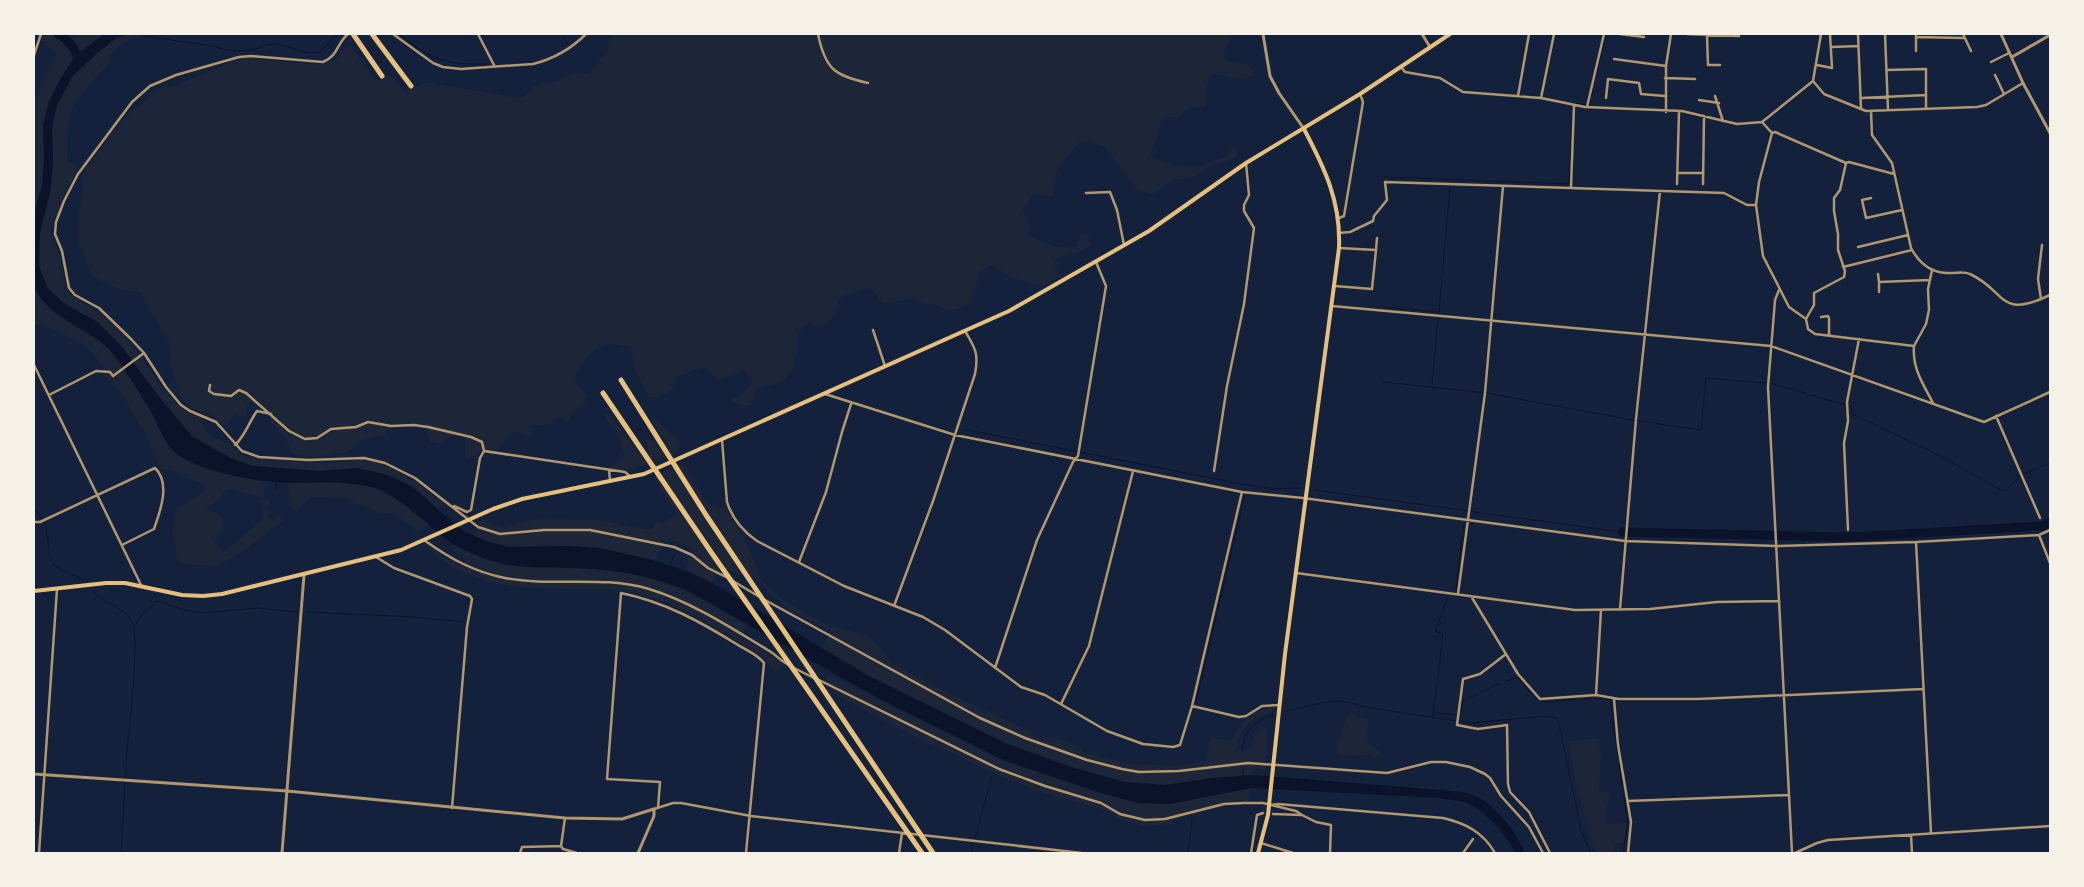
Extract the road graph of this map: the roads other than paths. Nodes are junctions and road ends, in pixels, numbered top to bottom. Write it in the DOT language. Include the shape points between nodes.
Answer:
graph roads {
  1 [pos="41,34"];
  2 [pos="348,34"];
  3 [pos="353,34"];
  4 [pos="372,34"];
  5 [pos="393,34"];
  6 [pos="478,34"];
  7 [pos="586,34"];
  8 [pos="818,34"];
  9 [pos="1263,34"];
  10 [pos="1422,34"];
  11 [pos="1450,34"];
  12 [pos="1529,34"];
  13 [pos="1554,34"];
  14 [pos="1604,34"];
  15 [pos="1620,34"];
  16 [pos="1671,34"];
  17 [pos="1687,34"];
  18 [pos="1821,34"];
  19 [pos="1830,34"];
  20 [pos="1858,34"];
  21 [pos="1885,34"];
  22 [pos="1962,34"];
  23 [pos="2001,34"];
  24 [pos="1707,35"];
  25 [pos="2050,35"];
  26 [pos="1739,36"];
  27 [pos="1916,36"];
  28 [pos="1644,37"];
  29 [pos="1964,38"];
  30 [pos="1858,46"];
  31 [pos="1430,47"];
  32 [pos="1831,47"];
  33 [pos="1916,50"];
  34 [pos="1970,51"];
  35 [pos="2010,53"];
  36 [pos="34,55"];
  37 [pos="2012,57"];
  38 [pos="1614,59"];
  39 [pos="1991,62"];
  40 [pos="1720,65"];
  41 [pos="1817,65"];
  42 [pos="1666,66"];
  43 [pos="495,67"];
  44 [pos="1402,67"];
  45 [pos="1887,70"];
  46 [pos="382,76"];
  47 [pos="1995,76"];
  48 [pos="1665,78"];
  49 [pos="1695,78"];
  50 [pos="1813,81"];
  51 [pos="868,83"];
  52 [pos="2023,83"];
  53 [pos="411,86"];
  54 [pos="1360,94"];
  55 [pos="2004,94"];
  56 [pos="1926,95"];
  57 [pos="1518,96"];
  58 [pos="1664,96"];
  59 [pos="1716,96"];
  60 [pos="1888,96"];
  61 [pos="1541,98"];
  62 [pos="1606,98"];
  63 [pos="1861,98"];
  64 [pos="1699,100"];
  65 [pos="1719,103"];
  66 [pos="1574,105"];
  67 [pos="1587,107"];
  68 [pos="1861,109"];
  69 [pos="1926,109"];
  70 [pos="1888,110"];
  71 [pos="1871,111"];
  72 [pos="1666,112"];
  73 [pos="1679,112"];
  74 [pos="1704,116"];
  75 [pos="1723,121"];
  76 [pos="1762,122"];
  77 [pos="1304,130"];
  78 [pos="1772,133"];
  79 [pos="2050,133"];
  80 [pos="1246,163"];
  81 [pos="1846,163"];
  82 [pos="1677,173"];
  83 [pos="1703,173"];
  84 [pos="1895,174"];
  85 [pos="1677,184"];
  86 [pos="1703,184"];
  87 [pos="1503,185"];
  88 [pos="1571,188"];
  89 [pos="1660,191"];
  90 [pos="1086,192"];
  91 [pos="1872,198"];
  92 [pos="1756,205"];
  93 [pos="1902,210"];
  94 [pos="1339,218"];
  95 [pos="1339,234"];
  96 [pos="1908,236"];
  97 [pos="1376,238"];
  98 [pos="1124,245"];
  99 [pos="2042,246"];
  100 [pos="1858,247"];
  101 [pos="1339,248"];
  102 [pos="1376,250"];
  103 [pos="1912,250"];
  104 [pos="1096,262"];
  105 [pos="1843,267"];
  106 [pos="1932,270"];
  107 [pos="1878,274"];
  108 [pos="1930,280"];
  109 [pos="1879,282"];
  110 [pos="1334,286"];
  111 [pos="1779,290"];
  112 [pos="1879,292"];
  113 [pos="2050,295"];
  114 [pos="2041,299"];
  115 [pos="1332,306"];
  116 [pos="1821,317"];
  117 [pos="1806,319"];
  118 [pos="1491,321"];
  119 [pos="873,330"];
  120 [pos="965,331"];
  121 [pos="1645,334"];
  122 [pos="1829,335"];
  123 [pos="1859,339"];
  124 [pos="1771,346"];
  125 [pos="1914,346"];
  126 [pos="142,353"];
  127 [pos="34,365"];
  128 [pos="885,367"];
  129 [pos="1852,374"];
  130 [pos="621,380"];
  131 [pos="210,385"];
  132 [pos="2050,392"];
  133 [pos="602,393"];
  134 [pos="825,394"];
  135 [pos="49,395"];
  136 [pos="851,404"];
  137 [pos="1934,404"];
  138 [pos="271,414"];
  139 [pos="1996,416"];
  140 [pos="955,435"];
  141 [pos="722,439"];
  142 [pos="235,445"];
  143 [pos="484,451"];
  144 [pos="1076,459"];
  145 [pos="610,470"];
  146 [pos="1133,470"];
  147 [pos="1214,470"];
  148 [pos="631,477"];
  149 [pos="610,481"];
  150 [pos="1242,492"];
  151 [pos="97,494"];
  152 [pos="1306,499"];
  153 [pos="452,506"];
  154 [pos="2040,518"];
  155 [pos="467,520"];
  156 [pos="1468,520"];
  157 [pos="34,522"];
  158 [pos="1848,530"];
  159 [pos="2050,530"];
  160 [pos="2039,534"];
  161 [pos="425,540"];
  162 [pos="1625,541"];
  163 [pos="1916,542"];
  164 [pos="122,545"];
  165 [pos="1776,546"];
  166 [pos="376,557"];
  167 [pos="799,562"];
  168 [pos="2050,564"];
  169 [pos="1296,573"];
  170 [pos="304,575"];
  171 [pos="142,586"];
  172 [pos="57,588"];
  173 [pos="34,591"];
  174 [pos="1458,594"];
  175 [pos="1471,596"];
  176 [pos="1778,601"];
  177 [pos="894,606"];
  178 [pos="1601,610"];
  179 [pos="1620,610"];
  180 [pos="1506,654"];
  181 [pos="995,668"];
  182 [pos="1923,689"];
  183 [pos="1596,695"];
  184 [pos="1784,696"];
  185 [pos="1614,699"];
  186 [pos="1061,704"];
  187 [pos="1279,705"];
  188 [pos="1192,706"];
  189 [pos="1274,765"];
  190 [pos="34,774"];
  191 [pos="44,775"];
  192 [pos="287,791"];
  193 [pos="1789,795"];
  194 [pos="1628,801"];
  195 [pos="1270,803"];
  196 [pos="452,808"];
  197 [pos="656,809"];
  198 [pos="1263,813"];
  199 [pos="1273,814"];
  200 [pos="751,816"];
  201 [pos="1302,816"];
  202 [pos="565,818"];
  203 [pos="2050,826"];
  204 [pos="902,833"];
  205 [pos="1931,833"];
  206 [pos="1911,834"];
  207 [pos="1473,839"];
  208 [pos="1261,843"];
  209 [pos="561,846"];
  210 [pos="1041,848"];
  211 [pos="39,853"];
  212 [pos="282,853"];
  213 [pos="520,853"];
  214 [pos="577,853"];
  215 [pos="638,853"];
  216 [pos="746,853"];
  217 [pos="899,853"];
  218 [pos="922,853"];
  219 [pos="933,853"];
  220 [pos="1040,853"];
  221 [pos="1082,853"];
  222 [pos="1251,853"];
  223 [pos="1258,853"];
  224 [pos="1293,853"];
  225 [pos="1330,853"];
  226 [pos="1463,853"];
  227 [pos="1495,853"];
  228 [pos="1543,853"];
  229 [pos="1550,853"];
  230 [pos="1628,853"];
  231 [pos="1794,853"];
  232 [pos="1912,853"];
  1 -- 36 [label="street"];
  2 -- 126 [label="street" via="332,58 323,62 239,57 150,86 132,102 78,174 64,201 55,234 62,251 69,288 108,315"];
  3 -- 46 [label="highway"];
  4 -- 53 [label="highway"];
  5 -- 43 [label="street" via="433,63 461,68"];
  6 -- 43 [label="street"];
  7 -- 43 [label="street" via="573,46 542,62"];
  8 -- 51 [label="street" via="823,53 833,69 844,77"];
  9 -- 77 [label="street" via="1270,76"];
  10 -- 31 [label="street"];
  11 -- 31 [label="main road"];
  12 -- 57 [label="street"];
  13 -- 61 [label="street"];
  14 -- 67 [label="street"];
  15 -- 28 [label="street"];
  16 -- 42 [label="street"];
  17 -- 24 [label="street"];
  18 -- 41 [label="street"];
  19 -- 32 [label="street"];
  20 -- 30 [label="street"];
  21 -- 45 [label="street"];
  22 -- 29 [label="street"];
  23 -- 35 [label="street"];
  24 -- 26 [label="street"];
  24 -- 40 [label="street" via="1708,65"];
  25 -- 37 [label="street"];
  27 -- 29 [label="street"];
  27 -- 33 [label="street"];
  29 -- 34 [label="street"];
  30 -- 32 [label="street"];
  30 -- 63 [label="street"];
  31 -- 44 [label="main road"];
  32 -- 41 [label="street" via="1832,68"];
  35 -- 37 [label="street"];
  35 -- 39 [label="street"];
  37 -- 52 [label="street"];
  38 -- 42 [label="street"];
  41 -- 50 [label="street"];
  42 -- 48 [label="street"];
  44 -- 54 [label="main road"];
  44 -- 57 [label="street" via="1405,72 1449,81 1463,92"];
  45 -- 56 [label="street" via="1926,69"];
  45 -- 60 [label="street"];
  47 -- 55 [label="street"];
  48 -- 49 [label="street"];
  48 -- 58 [label="street"];
  50 -- 68 [label="street" via="1824,94"];
  50 -- 76 [label="street"];
  52 -- 55 [label="street"];
  52 -- 79 [label="street"];
  54 -- 77 [label="main road"];
  54 -- 94 [label="street" via="1363,102 1344,216"];
  55 -- 69 [label="street" via="1977,107"];
  56 -- 60 [label="street"];
  56 -- 69 [label="street"];
  57 -- 61 [label="street"];
  58 -- 62 [label="street" via="1641,94 1639,83 1608,80"];
  58 -- 72 [label="street"];
  59 -- 65 [label="street"];
  60 -- 63 [label="street"];
  60 -- 70 [label="street"];
  61 -- 66 [label="street"];
  63 -- 68 [label="street"];
  64 -- 65 [label="street"];
  65 -- 75 [label="street"];
  66 -- 67 [label="street"];
  66 -- 88 [label="street"];
  67 -- 72 [label="street"];
  68 -- 71 [label="street"];
  69 -- 70 [label="street"];
  70 -- 71 [label="street"];
  71 -- 84 [label="street" via="1872,135"];
  72 -- 73 [label="street"];
  73 -- 74 [label="street"];
  73 -- 82 [label="street"];
  74 -- 75 [label="street"];
  74 -- 83 [label="street"];
  75 -- 76 [label="street" via="1737,124"];
  76 -- 78 [label="street"];
  77 -- 80 [label="main road"];
  77 -- 94 [label="main road" via="1325,168"];
  78 -- 81 [label="street"];
  78 -- 92 [label="street"];
  80 -- 98 [label="main road" via="1149,232"];
  80 -- 147 [label="street" via="1249,195 1244,211 1254,228 1244,304"];
  81 -- 84 [label="street"];
  81 -- 105 [label="street" via="1840,190 1834,198 1838,250"];
  82 -- 83 [label="street"];
  82 -- 85 [label="street"];
  83 -- 86 [label="street"];
  84 -- 93 [label="street"];
  87 -- 88 [label="street"];
  87 -- 95 [label="street" via="1385,182 1387,200 1374,216 1374,221"];
  87 -- 118 [label="street"];
  88 -- 89 [label="street"];
  89 -- 92 [label="street" via="1724,193 1747,205"];
  89 -- 121 [label="street"];
  90 -- 98 [label="street" via="1110,192"];
  91 -- 93 [label="street" via="1862,200 1866,218"];
  92 -- 111 [label="street" via="1763,256"];
  93 -- 96 [label="street"];
  94 -- 95 [label="main road"];
  95 -- 101 [label="main road"];
  96 -- 100 [label="street"];
  96 -- 103 [label="street"];
  97 -- 102 [label="street"];
  98 -- 104 [label="main road"];
  99 -- 114 [label="street" via="2038,279"];
  101 -- 102 [label="street"];
  101 -- 110 [label="main road"];
  102 -- 110 [label="street" via="1372,289"];
  103 -- 105 [label="street"];
  103 -- 106 [label="street"];
  104 -- 120 [label="main road" via="1037,297"];
  104 -- 144 [label="street" via="1106,286"];
  105 -- 117 [label="street" via="1844,277 1814,293 1814,305"];
  106 -- 108 [label="street"];
  106 -- 114 [label="street" via="1967,272 2010,304 2024,305"];
  107 -- 109 [label="street"];
  108 -- 109 [label="street"];
  108 -- 125 [label="street" via="1926,324"];
  109 -- 112 [label="street"];
  110 -- 115 [label="main road"];
  111 -- 117 [label="street" via="1789,307"];
  111 -- 124 [label="street" via="1775,300"];
  113 -- 114 [label="street"];
  115 -- 118 [label="street"];
  115 -- 152 [label="main road"];
  116 -- 122 [label="street" via="1829,318"];
  117 -- 122 [label="street" via="1808,329 1815,334"];
  118 -- 121 [label="street"];
  118 -- 156 [label="street"];
  119 -- 128 [label="street"];
  120 -- 128 [label="main road"];
  120 -- 140 [label="street" via="976,350 977,363"];
  121 -- 124 [label="street"];
  121 -- 162 [label="street"];
  122 -- 123 [label="street"];
  123 -- 125 [label="street"];
  123 -- 129 [label="street"];
  124 -- 129 [label="street"];
  124 -- 165 [label="street" via="1768,387"];
  125 -- 137 [label="street" via="1915,366"];
  126 -- 135 [label="street" via="114,376 110,372 96,371"];
  126 -- 142 [label="street" via="181,405 216,422"];
  127 -- 135 [label="street"];
  128 -- 134 [label="main road"];
  129 -- 137 [label="street"];
  129 -- 158 [label="street" via="1844,443"];
  130 -- 219 [label="highway" via="712,523"];
  131 -- 138 [label="street" via="209,391 214,394 231,396 239,390 246,392"];
  132 -- 139 [label="street"];
  133 -- 218 [label="highway"];
  134 -- 136 [label="street"];
  134 -- 141 [label="main road"];
  135 -- 151 [label="street"];
  136 -- 140 [label="street"];
  136 -- 167 [label="street" via="826,492"];
  137 -- 139 [label="street" via="1984,422"];
  138 -- 142 [label="street" via="257,411"];
  138 -- 143 [label="street" via="289,431 310,440 331,429 356,427 368,422 391,426 414,424 471,437 482,442"];
  139 -- 154 [label="street"];
  140 -- 144 [label="street"];
  140 -- 177 [label="street"];
  141 -- 148 [label="main road"];
  141 -- 167 [label="street" via="729,510 747,534"];
  142 -- 153 [label="street" via="259,457 308,460 364,458 385,463 415,478"];
  143 -- 145 [label="street"];
  143 -- 153 [label="street" via="471,510 467,512"];
  144 -- 146 [label="street"];
  144 -- 181 [label="street" via="1037,540"];
  145 -- 148 [label="street" via="625,472"];
  145 -- 149 [label="street"];
  146 -- 150 [label="street"];
  146 -- 186 [label="street" via="1088,646"];
  148 -- 149 [label="main road"];
  149 -- 155 [label="main road" via="522,499"];
  150 -- 152 [label="street"];
  150 -- 188 [label="street"];
  151 -- 157 [label="street"];
  151 -- 164 [label="street"];
  151 -- 164 [label="street" via="155,468 160,472 162,508 154,529"];
  152 -- 156 [label="street"];
  152 -- 169 [label="main road"];
  153 -- 155 [label="street"];
  155 -- 161 [label="main road"];
  155 -- 189 [label="street" via="486,531 500,534 590,530 684,550 708,568 781,610 945,700 1025,738 1086,760 1122,769 1156,772 1248,763"];
  156 -- 162 [label="street"];
  156 -- 174 [label="street"];
  159 -- 160 [label="street"];
  160 -- 163 [label="street"];
  160 -- 168 [label="street"];
  161 -- 166 [label="main road"];
  161 -- 195 [label="street" via="462,565 507,579 621,584 674,598 785,663 916,729 999,769 1101,803 1120,814 1155,820 1224,804"];
  162 -- 165 [label="street"];
  162 -- 179 [label="street"];
  163 -- 165 [label="street"];
  163 -- 182 [label="street"];
  164 -- 171 [label="street"];
  165 -- 176 [label="street"];
  166 -- 170 [label="main road"];
  166 -- 196 [label="street" via="394,568 472,599"];
  167 -- 177 [label="street" via="844,586"];
  169 -- 174 [label="street"];
  169 -- 187 [label="main road"];
  170 -- 171 [label="main road" via="203,596"];
  170 -- 192 [label="street"];
  171 -- 172 [label="main road" via="106,583"];
  172 -- 173 [label="main road"];
  172 -- 191 [label="street"];
  174 -- 175 [label="street"];
  175 -- 178 [label="street" via="1575,610"];
  175 -- 180 [label="street"];
  176 -- 179 [label="street"];
  176 -- 184 [label="street"];
  177 -- 181 [label="street" via="930,620"];
  178 -- 179 [label="street"];
  178 -- 183 [label="street"];
  180 -- 183 [label="street" via="1540,700"];
  180 -- 229 [label="street" via="1480,674 1463,679 1457,725 1478,728 1507,725 1510,792 1530,812"];
  181 -- 186 [label="street" via="1021,687"];
  182 -- 184 [label="street"];
  182 -- 205 [label="street"];
  183 -- 185 [label="street"];
  184 -- 185 [label="street"];
  184 -- 193 [label="street"];
  185 -- 194 [label="street"];
  186 -- 188 [label="street" via="1124,738 1173,747 1180,745"];
  187 -- 188 [label="street" via="1262,706 1238,717"];
  187 -- 189 [label="main road"];
  189 -- 195 [label="main road"];
  189 -- 228 [label="street" via="1388,773 1431,762 1470,768 1490,778 1529,827"];
  190 -- 191 [label="street"];
  191 -- 192 [label="street"];
  191 -- 211 [label="street"];
  192 -- 196 [label="street"];
  192 -- 212 [label="street"];
  193 -- 194 [label="street"];
  193 -- 231 [label="street"];
  194 -- 230 [label="street" via="1631,822"];
  195 -- 201 [label="street"];
  195 -- 208 [label="main road"];
  195 -- 227 [label="street" via="1450,820 1478,832"];
  196 -- 202 [label="street"];
  197 -- 200 [label="street" via="681,803"];
  197 -- 200 [label="street" via="660,782 607,779 621,593 670,607 764,663"];
  197 -- 202 [label="street" via="622,819"];
  197 -- 215 [label="street"];
  198 -- 222 [label="street" via="1257,815"];
  199 -- 201 [label="street"];
  200 -- 204 [label="street"];
  200 -- 216 [label="street"];
  201 -- 225 [label="street" via="1330,825"];
  202 -- 209 [label="street"];
  203 -- 205 [label="street"];
  204 -- 210 [label="street"];
  204 -- 217 [label="street"];
  205 -- 206 [label="street"];
  206 -- 231 [label="street" via="1828,840"];
  206 -- 232 [label="street"];
  207 -- 226 [label="street"];
  208 -- 223 [label="main road"];
  208 -- 224 [label="street"];
  209 -- 213 [label="street" via="522,847"];
  209 -- 214 [label="street" via="563,850"];
  210 -- 220 [label="street"];
  210 -- 221 [label="street"];
}
